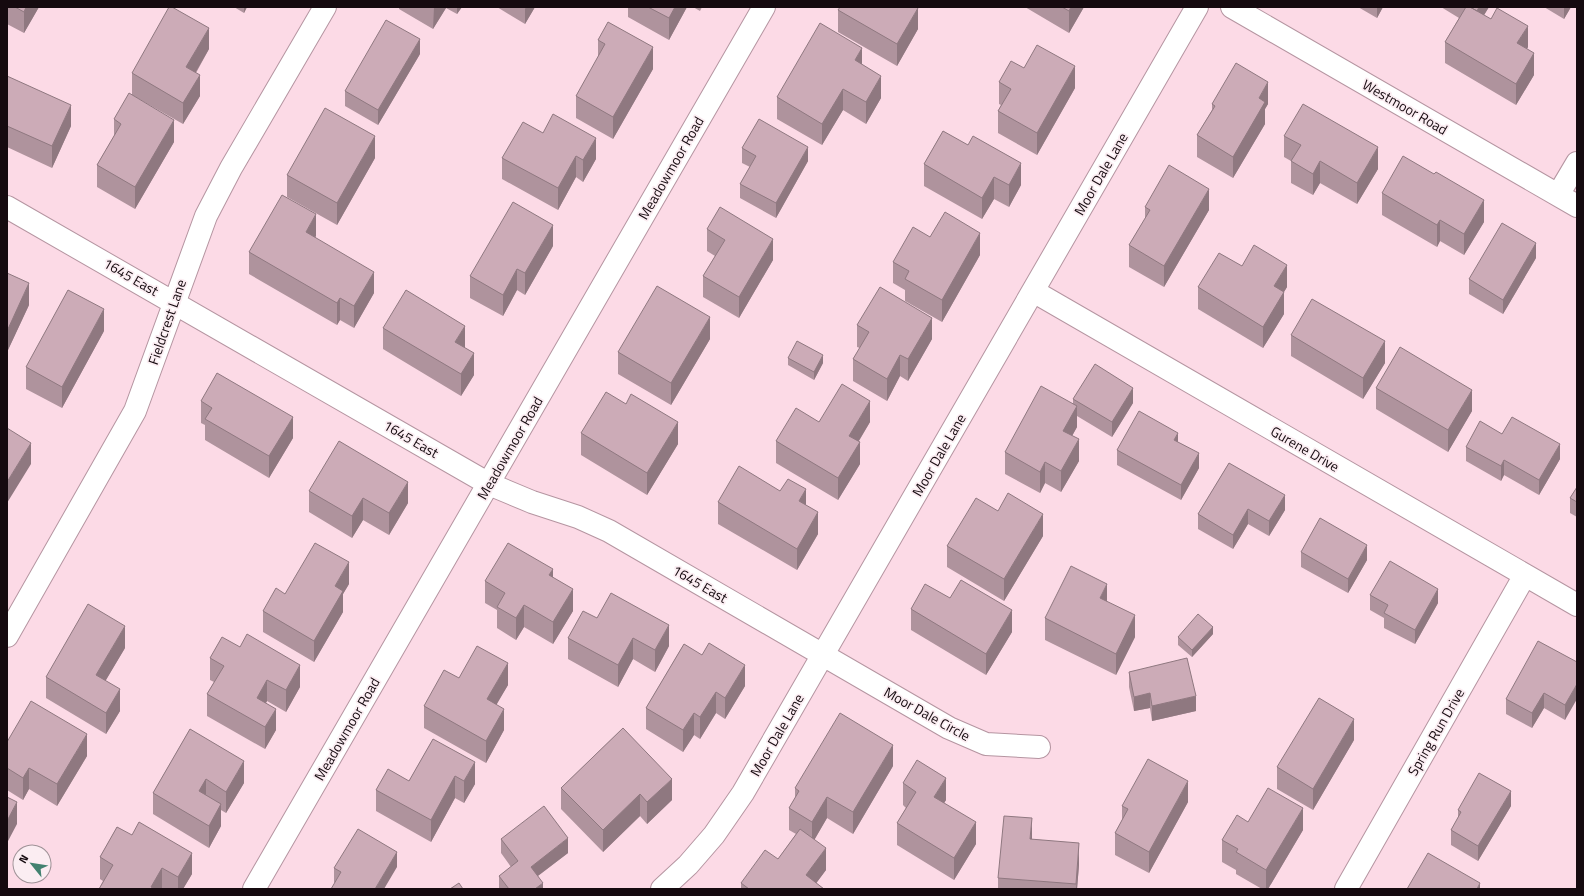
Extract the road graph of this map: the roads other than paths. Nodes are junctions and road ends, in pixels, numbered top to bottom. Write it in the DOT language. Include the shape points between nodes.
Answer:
graph roads {
  1 [pos="325,7"];
  2 [pos="764,7"];
  3 [pos="1197,7"];
  4 [pos="1232,7"];
  5 [pos="1577,163"];
  6 [pos="1558,195"];
  7 [pos="1577,206"];
  8 [pos="7,207"];
  9 [pos="1033,291"];
  10 [pos="174,302"];
  11 [pos="489,484"];
  12 [pos="1524,575"];
  13 [pos="1577,605"];
  14 [pos="7,636"];
  15 [pos="823,655"];
  16 [pos="1039,747"];
  17 [pos="254,889"];
  18 [pos="662,889"];
  19 [pos="1346,889"];
  1 -- 10 [label="street, Fieldcrest Lane" via="231,168 206,216"];
  2 -- 11 [label="street, Meadowmoor Road"];
  3 -- 9 [label="street, Moor Dale Lane"];
  4 -- 6 [label="street, Westmoor Road"];
  5 -- 6 [label="street"];
  6 -- 7 [label="street, Westmoor Road"];
  8 -- 10 [label="street, 1645 East"];
  9 -- 12 [label="street, Gurene Drive"];
  9 -- 15 [label="street, Moor Dale Lane"];
  10 -- 11 [label="street, 1645 East"];
  10 -- 14 [label="street, Fieldcrest Lane" via="135,411"];
  11 -- 15 [label="street, 1645 East" via="599,526"];
  11 -- 17 [label="street, Meadowmoor Road"];
  12 -- 13 [label="street, Gurene Drive"];
  12 -- 19 [label="street, Spring Run Drive"];
  15 -- 16 [label="street, Moor Dale Circle" via="961,734 986,744"];
  15 -- 18 [label="street, Moor Dale Lane" via="743,793 714,835 688,865"];
}
